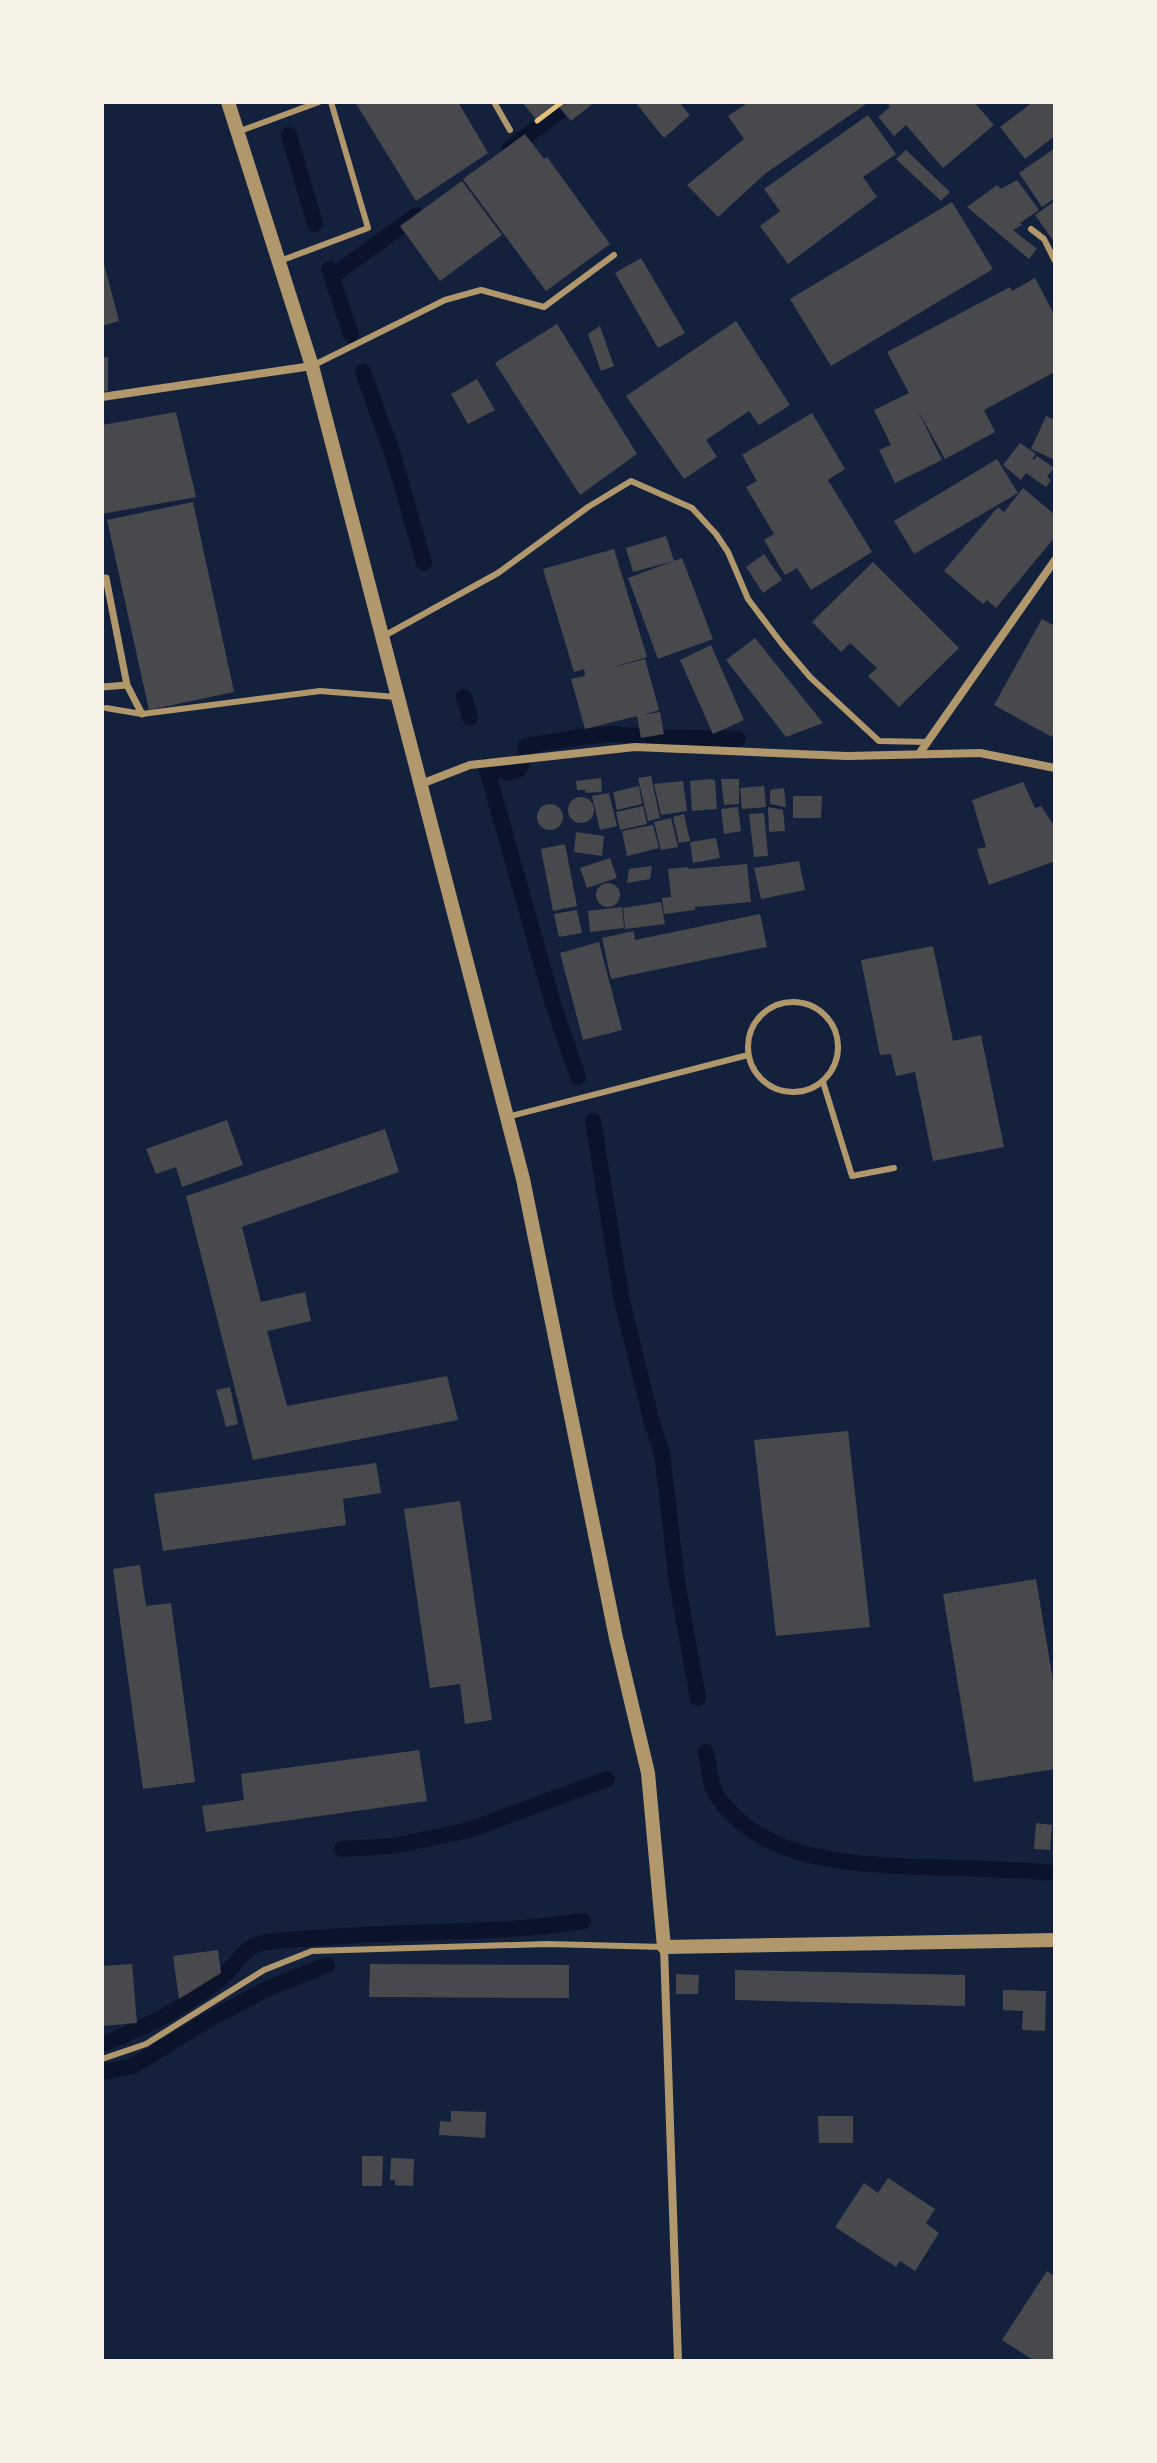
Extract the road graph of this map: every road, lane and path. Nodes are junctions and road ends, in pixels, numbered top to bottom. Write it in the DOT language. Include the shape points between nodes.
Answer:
graph roads {
  1 [pos="228,102"];
  2 [pos="319,102"];
  3 [pos="331,102"];
  4 [pos="494,102"];
  5 [pos="510,130"];
  6 [pos="238,132"];
  7 [pos="1031,229"];
  8 [pos="614,255"];
  9 [pos="1054,260"];
  10 [pos="279,261"];
  11 [pos="312,366"];
  12 [pos="102,397"];
  13 [pos="1055,560"];
  14 [pos="106,578"];
  15 [pos="384,636"];
  16 [pos="127,685"];
  17 [pos="102,687"];
  18 [pos="399,698"];
  19 [pos="106,708"];
  20 [pos="142,714"];
  21 [pos="928,742"];
  22 [pos="919,754"];
  23 [pos="1055,768"];
  24 [pos="421,784"];
  25 [pos="748,1055"];
  26 [pos="823,1082"];
  27 [pos="507,1117"];
  28 [pos="894,1168"];
  29 [pos="1055,1940"];
  30 [pos="664,1947"];
  31 [pos="102,2059"];
  32 [pos="678,2361"];
  1 -- 6 [label="street"];
  2 -- 6 [label="lane"];
  3 -- 10 [label="lane" via="368,228"];
  4 -- 5 [label="lane"];
  6 -- 10 [label="street"];
  7 -- 9 [label="lane" via="1044,239"];
  8 -- 11 [label="lane" via="544,307 481,290 445,300"];
  10 -- 11 [label="street"];
  11 -- 12 [label="street"];
  11 -- 15 [label="street"];
  13 -- 21 [label="street"];
  14 -- 16 [label="street"];
  15 -- 18 [label="street"];
  15 -- 21 [label="lane" via="498,573 631,481 692,508 728,552 748,599 782,644 879,741"];
  16 -- 17 [label="street"];
  16 -- 20 [label="street"];
  18 -- 20 [label="lane" via="320,691"];
  18 -- 24 [label="street"];
  19 -- 20 [label="lane"];
  21 -- 22 [label="street"];
  22 -- 23 [label="street" via="980,753"];
  22 -- 24 [label="street" via="635,747 470,765"];
  24 -- 27 [label="street"];
  25 -- 26 [label="lane" via="758,1077 777,1091 802,1093"];
  25 -- 26 [label="lane" via="750,1031 764,1012 785,1002 810,1004 829,1018 839,1040 837,1063"];
  25 -- 27 [label="lane"];
  26 -- 28 [label="lane" via="852,1176"];
  27 -- 30 [label="street" via="648,1773"];
  29 -- 30 [label="street"];
  30 -- 31 [label="lane" via="547,1944 312,1951 264,1970 146,2044"];
  30 -- 32 [label="street"];
}
